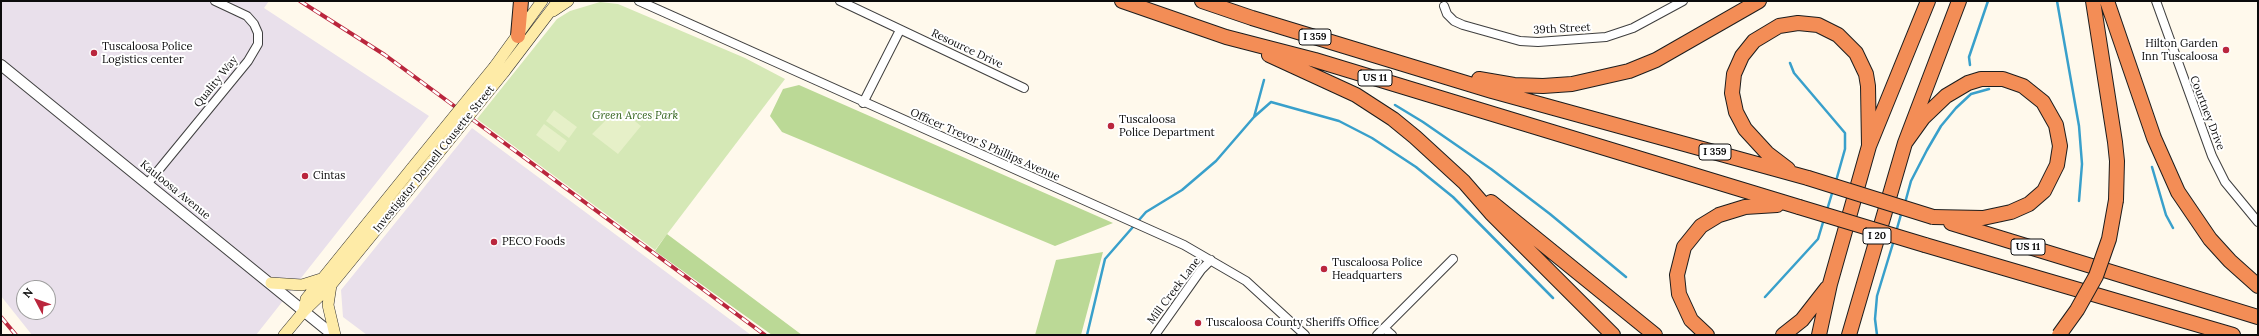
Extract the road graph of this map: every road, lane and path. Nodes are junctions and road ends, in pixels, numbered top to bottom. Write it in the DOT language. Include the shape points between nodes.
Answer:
graph roads {
  1 [pos="215,1"];
  2 [pos="522,1"];
  3 [pos="542,1"];
  4 [pos="558,1"];
  5 [pos="568,1"];
  6 [pos="639,1"];
  7 [pos="840,1"];
  8 [pos="1122,1"];
  9 [pos="1202,1"];
  10 [pos="1683,1"];
  11 [pos="1759,1"];
  12 [pos="1928,1"];
  13 [pos="1959,1"];
  14 [pos="2093,1"];
  15 [pos="2107,1"];
  16 [pos="2156,1"];
  17 [pos="1444,6"];
  18 [pos="548,14"];
  19 [pos="900,30"];
  20 [pos="518,36"];
  21 [pos="1226,37"];
  22 [pos="1,66"];
  23 [pos="500,69"];
  24 [pos="1428,71"];
  25 [pos="1024,88"];
  26 [pos="863,103"];
  27 [pos="1905,143"];
  28 [pos="1869,146"];
  29 [pos="416,172"];
  30 [pos="1801,176"];
  31 [pos="1464,182"];
  32 [pos="148,183"];
  33 [pos="1799,207"];
  34 [pos="1934,217"];
  35 [pos="2258,222"];
  36 [pos="1453,259"];
  37 [pos="1211,260"];
  38 [pos="321,279"];
  39 [pos="271,283"];
  40 [pos="1830,284"];
  41 [pos="331,285"];
  42 [pos="2258,286"];
  43 [pos="304,311"];
  44 [pos="2258,317"];
  45 [pos="1384,328"];
  46 [pos="284,335"];
  47 [pos="334,335"];
  48 [pos="1155,335"];
  49 [pos="1305,335"];
  50 [pos="1378,335"];
  51 [pos="1392,335"];
  52 [pos="1613,335"];
  53 [pos="1655,335"];
  54 [pos="1707,335"];
  55 [pos="1783,335"];
  56 [pos="1819,335"];
  57 [pos="1849,335"];
  58 [pos="2059,335"];
  59 [pos="2233,335"];
  1 -- 32 [label="street, Quality Way" via="247,16 258,34 258,44 248,61"];
  2 -- 20 [label="highway"];
  3 -- 20 [label="main road, Investigator Dornell Cousette Street"];
  4 -- 18 [label="main road, Investigator Dornell Cousette Street"];
  5 -- 18 [label="main road"];
  6 -- 26 [label="street, Officer Trevor S Phillips Avenue"];
  7 -- 19 [label="street, Resource Drive"];
  8 -- 21 [label="highway"];
  9 -- 24 [label="highway, I 359"];
  10 -- 17 [label="street, 39th Street" via="1633,28 1606,37 1538,42 1520,41 1463,25 1454,21"];
  11 -- 24 [label="highway" via="1656,60 1629,71 1601,78 1544,86"];
  12 -- 28 [label="highway, I 20"];
  13 -- 27 [label="highway, I 20"];
  14 -- 58 [label="highway, bridge" via="2115,142 2116,200 2109,239 2096,276"];
  15 -- 42 [label="highway" via="2154,138 2178,192 2210,239"];
  16 -- 35 [label="street, Courtney Drive" via="2212,156 2242,205"];
  18 -- 23 [label="main road, Investigator Dornell Cousette Street"];
  19 -- 25 [label="street, Resource Drive"];
  19 -- 26 [label="street"];
  20 -- 23 [label="main road, Investigator Dornell Cousette Street"];
  21 -- 31 [label="highway" via="1356,95 1393,119"];
  21 -- 33 [label="highway, US 11" via="1315,60"];
  22 -- 32 [label="street, Kauloosa Avenue"];
  23 -- 29 [label="main road, Investigator Dornell Cousette Street, bridge"];
  24 -- 30 [label="highway, I 359"];
  26 -- 37 [label="street, Officer Trevor S Phillips Avenue" via="1184,245"];
  27 -- 34 [label="highway" via="1923,118 1946,96 1968,83 1981,79 2003,79 2023,86 2051,112 2060,146 2057,165 2044,191 2029,204 2012,212 1983,218"];
  27 -- 57 [label="highway, I 20"];
  28 -- 30 [label="highway" via="1868,86 1866,74 1856,53 1838,35 1818,25 1798,22 1779,26 1754,41 1742,56 1734,74 1732,93 1736,112 1745,129 1767,153"];
  28 -- 40 [label="highway, I 20"];
  29 -- 38 [label="main road, Investigator Dornell Cousette Street"];
  29 -- 41 [label="main road, Investigator Dornell Cousette Street"];
  30 -- 34 [label="highway, I 359, bridge"];
  31 -- 52 [label="highway" via="1491,213"];
  31 -- 53 [label="highway"];
  32 -- 39 [label="street, Kauloosa Avenue"];
  33 -- 54 [label="highway" via="1772,204 1728,211 1702,226 1689,240 1678,266 1679,294 1691,320"];
  33 -- 59 [label="highway, US 11, bridge"];
  34 -- 44 [label="highway, US 11"];
  36 -- 45 [label="street"];
  37 -- 48 [label="street, Mill Creek Lane" via="1200,270"];
  37 -- 49 [label="street, Officer Trevor S Phillips Avenue" via="1246,281"];
  38 -- 39 [label="main road" via="302,285"];
  38 -- 43 [label="main road, Investigator Dornell Cousette Street" via="306,299"];
  39 -- 43 [label="street, Kauloosa Avenue"];
  40 -- 55 [label="highway" via="1802,320"];
  40 -- 56 [label="highway, I 20"];
  41 -- 43 [label="main road, Investigator Dornell Cousette Street"];
  41 -- 47 [label="main road" via="328,305"];
  43 -- 46 [label="main road, Investigator Dornell Cousette Street"];
  43 -- 47 [label="street, Kauloosa Avenue"];
  45 -- 50 [label="street"];
  45 -- 51 [label="street"];
}
